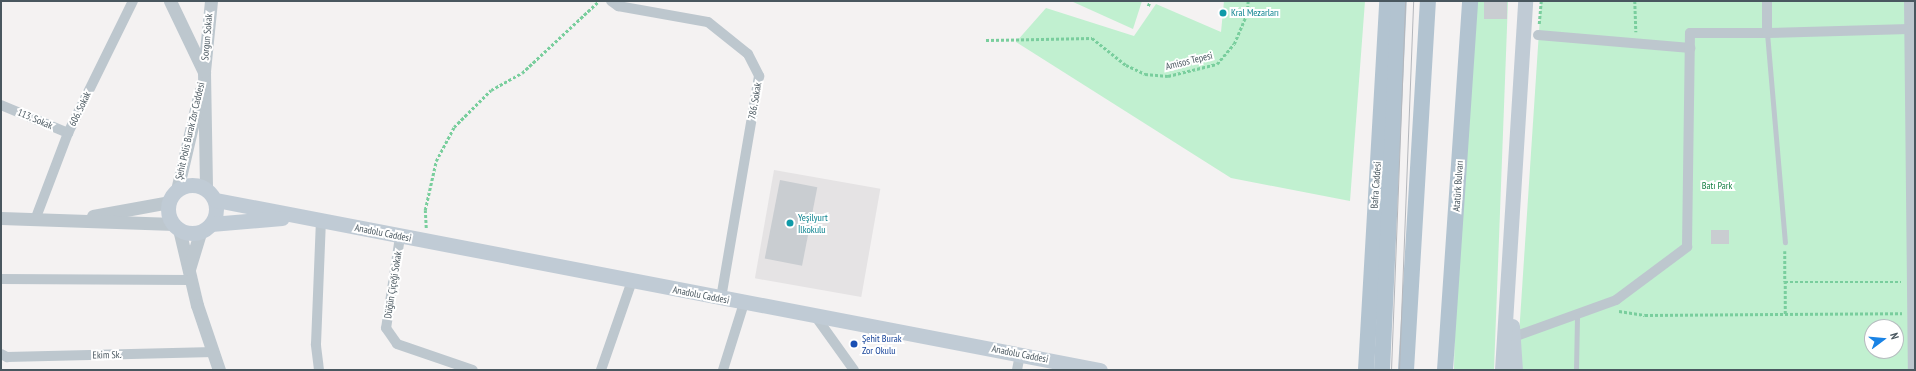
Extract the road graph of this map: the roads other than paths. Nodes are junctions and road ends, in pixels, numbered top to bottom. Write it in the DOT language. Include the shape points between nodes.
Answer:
graph roads {
  1 [pos="133,1"];
  2 [pos="170,1"];
  3 [pos="211,1"];
  4 [pos="611,1"];
  5 [pos="1387,1"];
  6 [pos="1399,1"];
  7 [pos="1428,1"];
  8 [pos="1470,1"];
  9 [pos="1525,1"];
  10 [pos="1767,1"];
  11 [pos="1909,1"];
  12 [pos="1909,29"];
  13 [pos="1767,33"];
  14 [pos="1538,35"];
  15 [pos="1690,48"];
  16 [pos="204,72"];
  17 [pos="1,105"];
  18 [pos="1912,105"];
  19 [pos="68,133"];
  20 [pos="206,188"];
  21 [pos="177,190"];
  22 [pos="216,200"];
  23 [pos="169,202"];
  24 [pos="303,217"];
  25 [pos="1,218"];
  26 [pos="35,220"];
  27 [pos="66,220"];
  28 [pos="321,222"];
  29 [pos="176,227"];
  30 [pos="206,228"];
  31 [pos="400,237"];
  32 [pos="1784,242"];
  33 [pos="1508,273"];
  34 [pos="190,275"];
  35 [pos="1,279"];
  36 [pos="632,281"];
  37 [pos="721,299"];
  38 [pos="744,303"];
  39 [pos="1577,316"];
  40 [pos="816,317"];
  41 [pos="1519,336"];
  42 [pos="214,352"];
  43 [pos="1,354"];
  44 [pos="1020,354"];
  45 [pos="219,370"];
  46 [pos="319,370"];
  47 [pos="474,370"];
  48 [pos="601,370"];
  49 [pos="723,370"];
  50 [pos="854,370"];
  51 [pos="1017,370"];
  52 [pos="1100,370"];
  53 [pos="1366,370"];
  54 [pos="1382,370"];
  55 [pos="1406,370"];
  56 [pos="1445,370"];
  57 [pos="1502,370"];
  58 [pos="1515,370"];
  59 [pos="1576,370"];
  60 [pos="1913,370"];
  1 -- 19 [label="street, 606. Sokak"];
  2 -- 16 [label="street, Şehit Polis Burak Zor Caddesi"];
  3 -- 16 [label="street, Sorgun Sokak"];
  4 -- 37 [label="street, 786. Sokak" via="618,6 708,22 748,54 759,76"];
  5 -- 53 [label="main road, Bafra Caddesi"];
  6 -- 54 [label="main road, Bafra Caddesi"];
  7 -- 55 [label="main road"];
  8 -- 56 [label="main road, Atatürk Bulvarı"];
  9 -- 33 [label="main road"];
  10 -- 13 [label="street"];
  11 -- 12 [label="street"];
  12 -- 13 [label="street"];
  12 -- 18 [label="street"];
  13 -- 15 [label="street" via="1690,33"];
  13 -- 32 [label="lane"];
  14 -- 15 [label="street"];
  15 -- 39 [label="street" via="1687,247 1616,300"];
  16 -- 20 [label="street, Şehit Polis Burak Zor Caddesi"];
  16 -- 21 [label="street, Şehit Polis Burak Zor Caddesi"];
  17 -- 19 [label="street, 113. Sokak"];
  18 -- 60 [label="street"];
  19 -- 26 [label="street, 606. Sokak"];
  20 -- 21 [label="main road" via="191,184"];
  20 -- 22 [label="main road"];
  21 -- 23 [label="main road"];
  22 -- 24 [label="main road, Anadolu Caddesi"];
  22 -- 30 [label="main road" via="217,208"];
  23 -- 27 [label="street"];
  23 -- 29 [label="main road" via="168,210"];
  24 -- 28 [label="main road, Anadolu Caddesi"];
  24 -- 30 [label="main road"];
  25 -- 26 [label="street"];
  26 -- 27 [label="street"];
  27 -- 29 [label="street"];
  28 -- 31 [label="main road, Anadolu Caddesi"];
  28 -- 46 [label="street" via="316,344"];
  29 -- 30 [label="main road"];
  29 -- 34 [label="street"];
  30 -- 34 [label="street"];
  31 -- 36 [label="main road, Anadolu Caddesi"];
  31 -- 47 [label="street, Düğün Çiçeği Sokak" via="386,328 397,344"];
  33 -- 57 [label="main road"];
  33 -- 58 [label="main road"];
  34 -- 35 [label="street"];
  34 -- 42 [label="street"];
  36 -- 37 [label="main road, Anadolu Caddesi"];
  36 -- 48 [label="street"];
  37 -- 38 [label="main road, Anadolu Caddesi"];
  38 -- 40 [label="main road, Anadolu Caddesi"];
  38 -- 49 [label="street"];
  39 -- 41 [label="street"];
  39 -- 59 [label="lane"];
  40 -- 44 [label="main road, Anadolu Caddesi"];
  40 -- 50 [label="street"];
  42 -- 43 [label="street, Ekim Sk." via="7,357"];
  42 -- 45 [label="street"];
  44 -- 51 [label="street"];
  44 -- 52 [label="main road, Anadolu Caddesi"];
}
